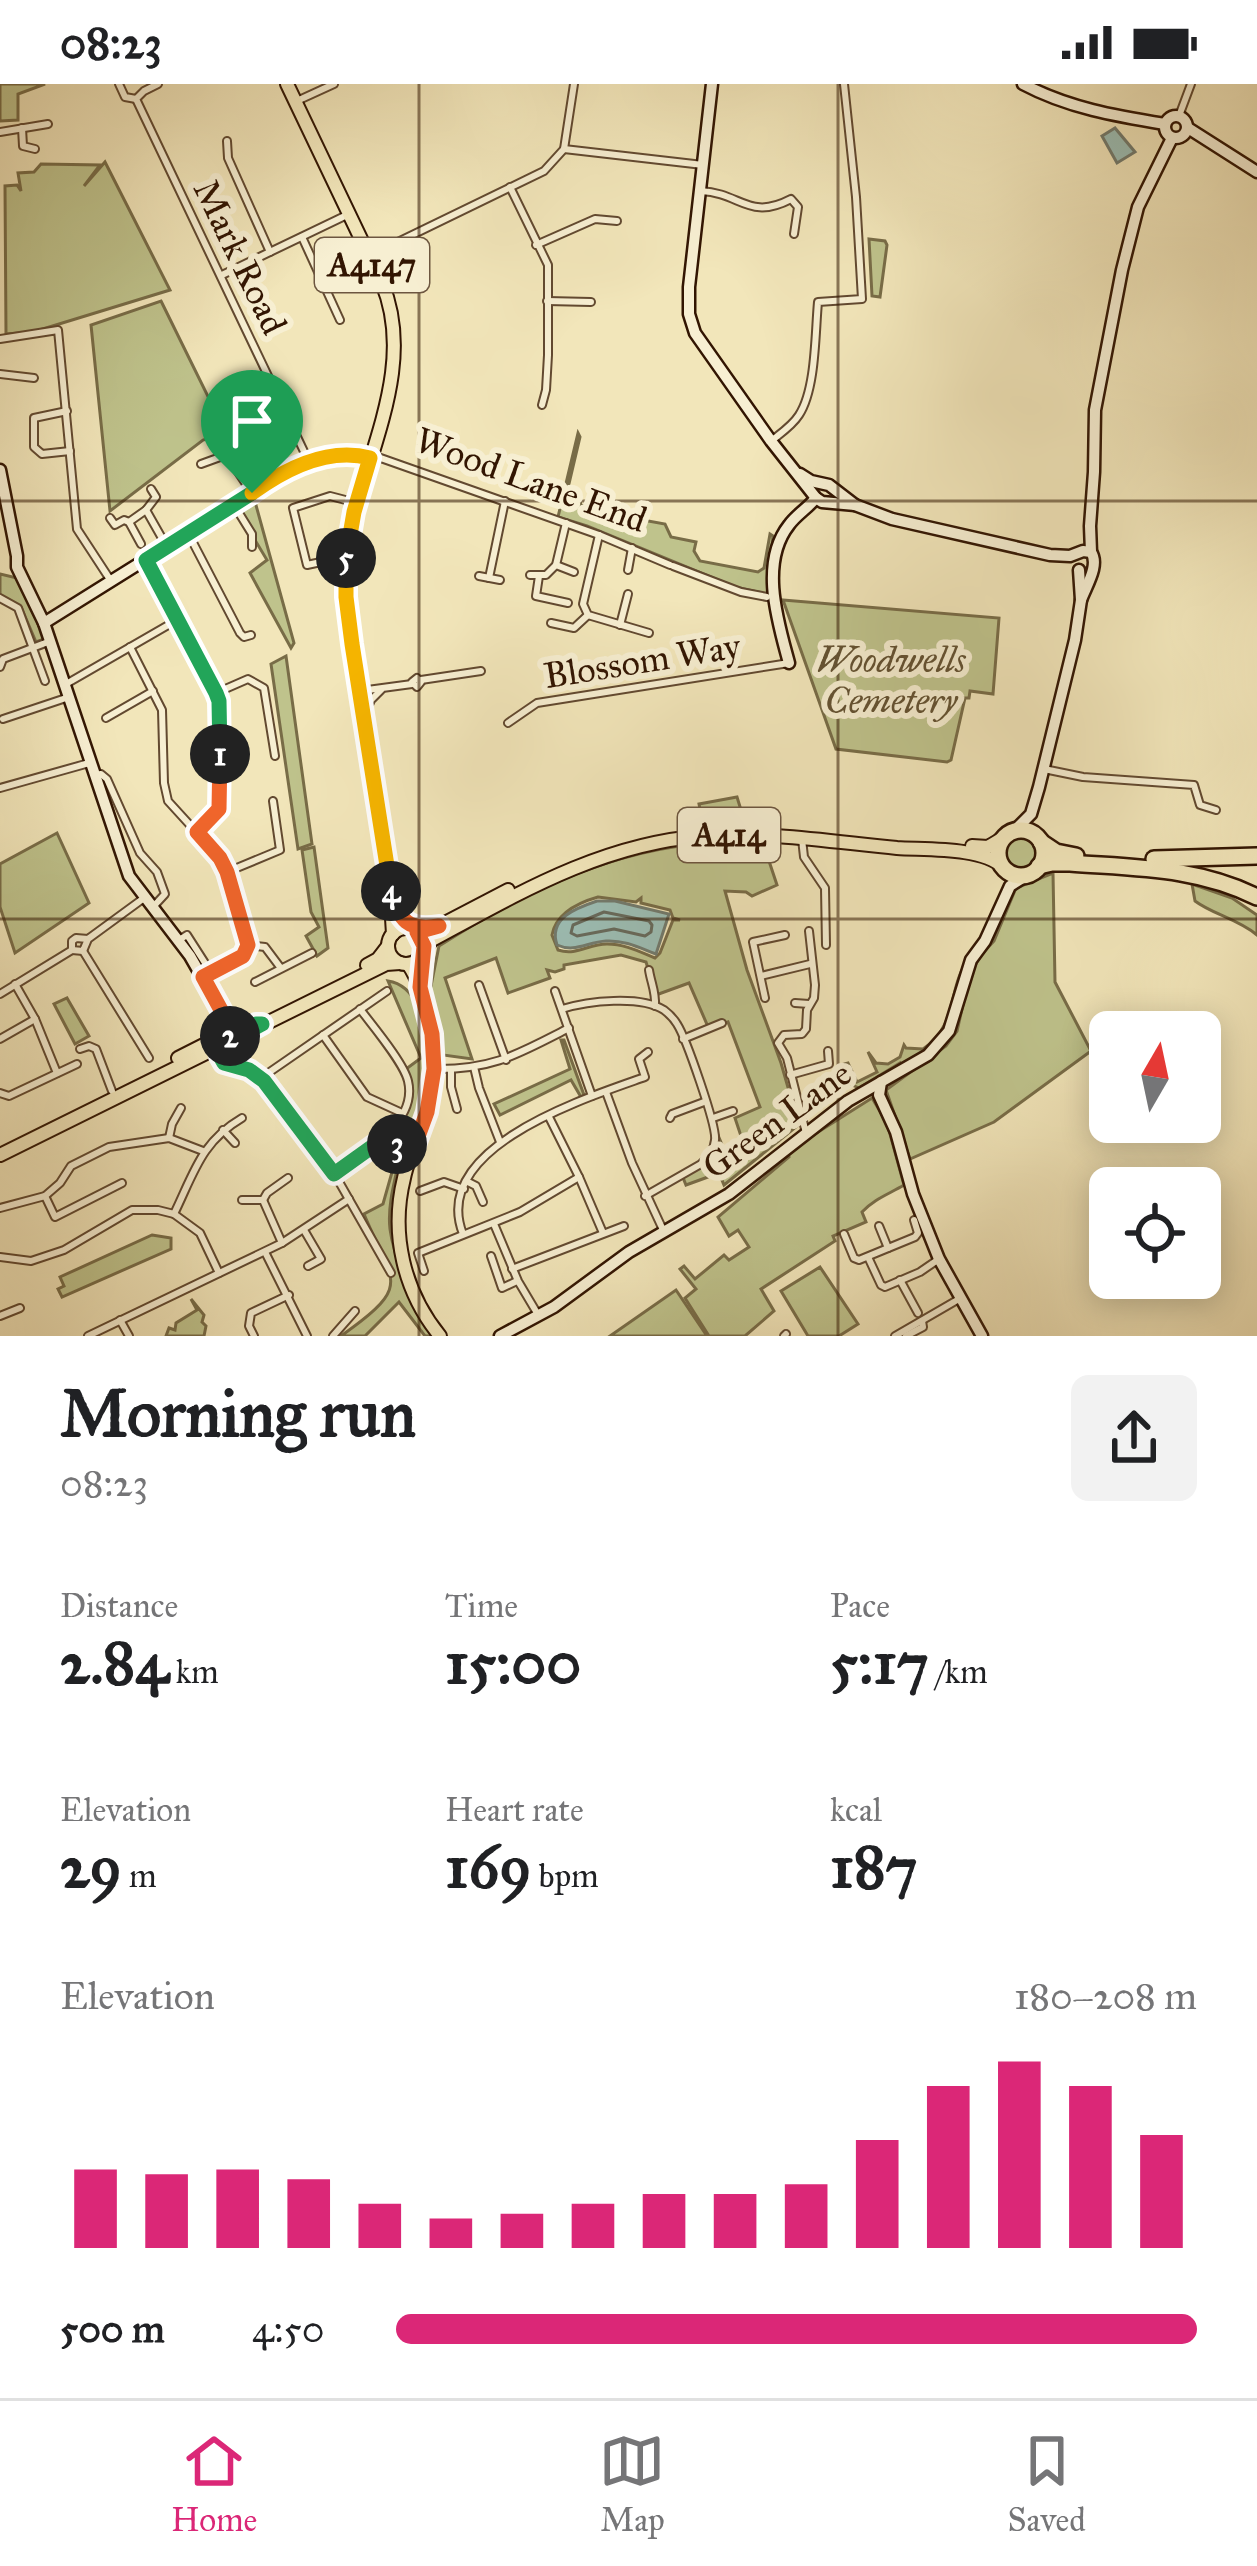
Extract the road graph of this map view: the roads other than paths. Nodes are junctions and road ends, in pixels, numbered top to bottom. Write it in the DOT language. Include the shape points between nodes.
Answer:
graph roads {
  1 [pos="118,84"];
  2 [pos="158,84"];
  3 [pos="287,84"];
  4 [pos="334,84"];
  5 [pos="574,84"];
  6 [pos="712,84"];
  7 [pos="844,84"];
  8 [pos="1023,84"];
  9 [pos="1191,84"];
  10 [pos="136,99"];
  11 [pos="296,102"];
  12 [pos="1179,116"];
  13 [pos="48,124"];
  14 [pos="1165,124"];
  15 [pos="22,128"];
  16 [pos="1188,128"];
  17 [pos="0,131"];
  18 [pos="1172,138"];
  19 [pos="227,141"];
  20 [pos="35,149"];
  21 [pos="564,149"];
  22 [pos="703,165"];
  23 [pos="1257,172"];
  24 [pos="510,187"];
  25 [pos="700,191"];
  26 [pos="349,214"];
  27 [pos="617,221"];
  28 [pos="794,234"];
  29 [pos="302,237"];
  30 [pos="536,245"];
  31 [pos="270,252"];
  32 [pos="368,257"];
  33 [pos="221,275"];
  34 [pos="548,301"];
  35 [pos="591,302"];
  36 [pos="340,320"];
  37 [pos="0,340"];
  38 [pos="0,374"];
  39 [pos="34,379"];
  40 [pos="542,405"];
  41 [pos="67,411"];
  42 [pos="268,436"];
  43 [pos="771,441"];
  44 [pos="70,451"];
  45 [pos="370,456"];
  46 [pos="309,462"];
  47 [pos="202,464"];
  48 [pos="0,470"];
  49 [pos="287,473"];
  50 [pos="152,489"];
  51 [pos="252,493"];
  52 [pos="823,495"];
  53 [pos="506,501"];
  54 [pos="357,503"];
  55 [pos="234,505"];
  56 [pos="3,507"];
  57 [pos="146,510"];
  58 [pos="110,518"];
  59 [pos="129,522"];
  60 [pos="566,523"];
  61 [pos="188,533"];
  62 [pos="599,535"];
  63 [pos="141,544"];
  64 [pos="167,547"];
  65 [pos="252,547"];
  66 [pos="632,548"];
  67 [pos="146,560"];
  68 [pos="1082,561"];
  69 [pos="345,563"];
  70 [pos="556,565"];
  71 [pos="17,568"];
  72 [pos="0,570"];
  73 [pos="628,570"];
  74 [pos="574,572"];
  75 [pos="479,576"];
  76 [pos="489,578"];
  77 [pos="500,580"];
  78 [pos="112,581"];
  79 [pos="628,594"];
  80 [pos="766,597"];
  81 [pos="0,598"];
  82 [pos="568,603"];
  83 [pos="588,615"];
  84 [pos="177,620"];
  85 [pos="44,623"];
  86 [pos="551,623"];
  87 [pos="620,625"];
  88 [pos="649,633"];
  89 [pos="250,634"];
  90 [pos="50,641"];
  91 [pos="130,647"];
  92 [pos="32,648"];
  93 [pos="1,660"];
  94 [pos="789,663"];
  95 [pos="481,670"];
  96 [pos="45,681"];
  97 [pos="384,687"];
  98 [pos="363,690"];
  99 [pos="67,691"];
  100 [pos="153,691"];
  101 [pos="216,693"];
  102 [pos="367,713"];
  103 [pos="106,718"];
  104 [pos="3,719"];
  105 [pos="508,723"];
  106 [pos="275,755"];
  107 [pos="93,769"];
  108 [pos="1043,770"];
  109 [pos="0,788"];
  110 [pos="273,800"];
  111 [pos="1216,810"];
  112 [pos="1031,814"];
  113 [pos="197,832"];
  114 [pos="1008,835"];
  115 [pos="802,839"];
  116 [pos="1039,840"];
  117 [pos="1257,846"];
  118 [pos="1257,860"];
  119 [pos="1169,864"];
  120 [pos="1034,870"];
  121 [pos="227,872"];
  122 [pos="1007,875"];
  123 [pos="393,897"];
  124 [pos="1257,898"];
  125 [pos="148,903"];
  126 [pos="439,926"];
  127 [pos="809,931"];
  128 [pos="401,935"];
  129 [pos="785,935"];
  130 [pos="88,939"];
  131 [pos="248,945"];
  132 [pos="826,945"];
  133 [pos="72,950"];
  134 [pos="83,951"];
  135 [pos="423,952"];
  136 [pos="312,953"];
  137 [pos="404,963"];
  138 [pos="812,964"];
  139 [pos="280,968"];
  140 [pos="649,970"];
  141 [pos="207,975"];
  142 [pos="761,976"];
  143 [pos="359,978"];
  144 [pos="255,982"];
  145 [pos="15,985"];
  146 [pos="479,985"];
  147 [pos="420,987"];
  148 [pos="386,991"];
  149 [pos="555,991"];
  150 [pos="0,994"];
  151 [pos="766,998"];
  152 [pos="795,1004"];
  153 [pos="809,1004"];
  154 [pos="655,1006"];
  155 [pos="425,1008"];
  156 [pos="360,1009"];
  157 [pos="562,1009"];
  158 [pos="35,1019"];
  159 [pos="259,1022"];
  160 [pos="722,1023"];
  161 [pos="569,1028"];
  162 [pos="226,1031"];
  163 [pos="323,1035"];
  164 [pos="0,1039"];
  165 [pos="683,1039"];
  166 [pos="80,1049"];
  167 [pos="203,1049"];
  168 [pos="828,1051"];
  169 [pos="648,1052"];
  170 [pos="149,1058"];
  171 [pos="506,1060"];
  172 [pos="224,1063"];
  173 [pos="77,1064"];
  174 [pos="475,1067"];
  175 [pos="434,1069"];
  176 [pos="451,1069"];
  177 [pos="58,1072"];
  178 [pos="790,1076"];
  179 [pos="261,1078"];
  180 [pos="875,1089"];
  181 [pos="112,1090"];
  182 [pos="606,1091"];
  183 [pos="0,1093"];
  184 [pos="592,1096"];
  185 [pos="704,1102"];
  186 [pos="181,1108"];
  187 [pos="457,1109"];
  188 [pos="733,1111"];
  189 [pos="402,1113"];
  190 [pos="548,1117"];
  191 [pos="242,1118"];
  192 [pos="670,1118"];
  193 [pos="712,1119"];
  194 [pos="224,1130"];
  195 [pos="806,1132"];
  196 [pos="387,1136"];
  197 [pos="169,1138"];
  198 [pos="500,1142"];
  199 [pos="235,1143"];
  200 [pos="0,1146"];
  201 [pos="203,1150"];
  202 [pos="412,1153"];
  203 [pos="0,1155"];
  204 [pos="334,1174"];
  205 [pos="579,1177"];
  206 [pos="287,1178"];
  207 [pos="122,1183"];
  208 [pos="466,1185"];
  209 [pos="420,1191"];
  210 [pos="45,1196"];
  211 [pos="645,1196"];
  212 [pos="349,1199"];
  213 [pos="242,1200"];
  214 [pos="263,1200"];
  215 [pos="483,1202"];
  216 [pos="0,1208"];
  217 [pos="175,1214"];
  218 [pos="914,1220"];
  219 [pos="494,1224"];
  220 [pos="625,1226"];
  221 [pos="879,1226"];
  222 [pos="304,1230"];
  223 [pos="664,1232"];
  224 [pos="603,1233"];
  225 [pos="463,1234"];
  226 [pos="844,1234"];
  227 [pos="282,1243"];
  228 [pos="888,1248"];
  229 [pos="265,1252"];
  230 [pos="491,1256"];
  231 [pos="0,1257"];
  232 [pos="868,1257"];
  233 [pos="939,1258"];
  234 [pos="308,1266"];
  235 [pos="512,1269"];
  236 [pos="424,1271"];
  237 [pos="219,1273"];
  238 [pos="391,1273"];
  239 [pos="518,1280"];
  240 [pos="900,1280"];
  241 [pos="289,1295"];
  242 [pos="962,1297"];
  243 [pos="20,1308"];
  244 [pos="355,1311"];
  245 [pos="0,1316"];
  246 [pos="538,1316"];
  247 [pos="920,1317"];
  248 [pos="120,1320"];
  249 [pos="88,1336"];
  250 [pos="129,1336"];
  251 [pos="254,1336"];
  252 [pos="307,1336"];
  253 [pos="333,1336"];
  254 [pos="440,1336"];
  255 [pos="501,1336"];
  256 [pos="898,1336"];
  257 [pos="982,1336"];
  1 -- 10 [label="street" via="124,97"];
  2 -- 10 [label="street"];
  3 -- 11 [label="main road, A4147"];
  4 -- 11 [label="street"];
  5 -- 21 [label="street"];
  6 -- 22 [label="street"];
  7 -- 43 [label="street" via="862,298 818,302 804,406"];
  8 -- 14 [label="street" via="1104,114"];
  9 -- 12 [label="street"];
  10 -- 33 [label="street, Mark Road"];
  11 -- 26 [label="main road, A4147"];
  12 -- 14 [label="street"];
  12 -- 16 [label="street"];
  13 -- 15 [label="street"];
  14 -- 18 [label="street"];
  15 -- 17 [label="street"];
  15 -- 20 [label="street" via="23,146"];
  16 -- 18 [label="street"];
  16 -- 23 [label="street"];
  18 -- 68 [label="street" via="1125,251 1095,410"];
  19 -- 31 [label="street"];
  21 -- 22 [label="street"];
  21 -- 24 [label="street" via="544,171"];
  22 -- 25 [label="street"];
  24 -- 30 [label="street"];
  24 -- 32 [label="street"];
  25 -- 28 [label="street" via="758,209 791,199 798,207"];
  25 -- 43 [label="street" via="689,314"];
  26 -- 29 [label="street"];
  26 -- 32 [label="main road, A4147"];
  27 -- 30 [label="street" via="595,219"];
  29 -- 31 [label="street"];
  29 -- 36 [label="street"];
  30 -- 34 [label="street" via="548,265"];
  31 -- 33 [label="street"];
  32 -- 45 [label="main road, A4147" via="387,296 396,345"];
  33 -- 46 [label="street, Mark Road"];
  34 -- 35 [label="street"];
  34 -- 40 [label="street"];
  37 -- 41 [label="street" via="58,330"];
  38 -- 39 [label="street"];
  41 -- 44 [label="street"];
  41 -- 44 [label="street" via="34,418 34,447 42,454"];
  42 -- 49 [label="street"];
  43 -- 52 [label="street"];
  44 -- 78 [label="street" via="77,530"];
  45 -- 46 [label="street, Wood Lane End"];
  45 -- 53 [label="street, Wood Lane End"];
  45 -- 54 [label="main road, A4147"];
  46 -- 49 [label="street, Wood Lane End"];
  47 -- 51 [label="street" via="230,460"];
  48 -- 56 [label="street"];
  49 -- 51 [label="street, Wood Lane End"];
  50 -- 57 [label="street" via="157,497"];
  51 -- 55 [label="street, Wood Lane End"];
  52 -- 68 [label="street" via="892,520"];
  52 -- 94 [label="street" via="780,539 773,583"];
  53 -- 60 [label="street, Wood Lane End"];
  53 -- 76 [label="street"];
  54 -- 69 [label="main road, A4147"];
  54 -- 69 [label="street" via="330,496 293,508 307,566"];
  55 -- 61 [label="street, Wood Lane End"];
  55 -- 65 [label="street"];
  56 -- 71 [label="street"];
  57 -- 59 [label="street"];
  57 -- 64 [label="street"];
  58 -- 59 [label="street"];
  59 -- 63 [label="street"];
  60 -- 62 [label="street, Wood Lane End"];
  60 -- 70 [label="street"];
  61 -- 64 [label="street, Wood Lane End"];
  61 -- 89 [label="street" via="240,633"];
  62 -- 66 [label="street, Wood Lane End"];
  62 -- 83 [label="street" via="583,604"];
  64 -- 67 [label="street, Wood Lane End"];
  66 -- 73 [label="street"];
  66 -- 80 [label="street, Wood Lane End"];
  67 -- 78 [label="street, Wood Lane End"];
  67 -- 84 [label="street"];
  68 -- 108 [label="street" via="1075,640"];
  69 -- 98 [label="main road, A4147"];
  70 -- 74 [label="street"];
  70 -- 82 [label="street" via="535,576 536,596"];
  71 -- 72 [label="street"];
  71 -- 85 [label="street"];
  75 -- 76 [label="street"];
  76 -- 77 [label="street"];
  78 -- 85 [label="street, Wood Lane End"];
  79 -- 87 [label="street"];
  81 -- 92 [label="street" via="18,608"];
  83 -- 86 [label="street" via="574,628"];
  83 -- 87 [label="street"];
  84 -- 91 [label="street"];
  84 -- 101 [label="street"];
  85 -- 90 [label="street"];
  87 -- 88 [label="street"];
  90 -- 92 [label="street"];
  90 -- 99 [label="street"];
  91 -- 99 [label="street"];
  91 -- 100 [label="street"];
  92 -- 93 [label="street"];
  92 -- 96 [label="street"];
  94 -- 105 [label="street, Blossom Way" via="537,703"];
  95 -- 97 [label="street"];
  97 -- 98 [label="street"];
  97 -- 102 [label="street"];
  98 -- 102 [label="main road, A4147"];
  99 -- 104 [label="street"];
  99 -- 107 [label="street"];
  100 -- 103 [label="street"];
  100 -- 113 [label="street" via="169,801"];
  101 -- 106 [label="street" via="248,680 264,688"];
  101 -- 113 [label="street" via="220,802"];
  102 -- 123 [label="main road, A4147"];
  107 -- 109 [label="street"];
  107 -- 125 [label="street" via="128,876"];
  107 -- 125 [label="street" via="107,779 157,872 165,894"];
  108 -- 111 [label="street" via="1194,785 1200,805"];
  108 -- 112 [label="street"];
  110 -- 121 [label="street" via="280,850"];
  112 -- 114 [label="street"];
  112 -- 116 [label="street"];
  113 -- 121 [label="street"];
  114 -- 116 [label="highway" via="1027,831"];
  114 -- 122 [label="highway" via="998,856"];
  114 -- 126 [label="main road, A414" via="982,847 780,829 676,832 558,864"];
  115 -- 122 [label="main road, A414" via="984,856"];
  115 -- 132 [label="street" via="825,888"];
  115 -- 135 [label="main road, A414" via="703,836 619,852 536,884"];
  116 -- 119 [label="highway" via="1065,854"];
  116 -- 120 [label="highway" via="1044,852"];
  117 -- 119 [label="highway"];
  118 -- 119 [label="highway"];
  119 -- 120 [label="highway" via="1053,862"];
  119 -- 124 [label="highway"];
  120 -- 122 [label="highway"];
  121 -- 131 [label="street"];
  122 -- 180 [label="street, Green Lane" via="949,1031"];
  123 -- 126 [label="main road" via="407,924"];
  123 -- 128 [label="main road, A4147"];
  125 -- 130 [label="street"];
  125 -- 141 [label="street"];
  126 -- 128 [label="main road, A414"];
  127 -- 138 [label="street"];
  128 -- 135 [label="main road"];
  128 -- 137 [label="main road" via="391,956"];
  128 -- 159 [label="main road, A414" via="378,959"];
  129 -- 142 [label="street" via="753,942"];
  130 -- 133 [label="street" via="76,938"];
  130 -- 134 [label="street"];
  131 -- 139 [label="street" via="265,947"];
  131 -- 141 [label="street"];
  133 -- 134 [label="street"];
  133 -- 145 [label="street"];
  134 -- 170 [label="street"];
  135 -- 137 [label="main road"];
  135 -- 147 [label="main road"];
  136 -- 139 [label="street"];
  137 -- 143 [label="main road, A414"];
  137 -- 147 [label="main road"];
  138 -- 142 [label="street"];
  138 -- 153 [label="street"];
  139 -- 144 [label="street"];
  140 -- 154 [label="street"];
  141 -- 162 [label="street"];
  142 -- 151 [label="street"];
  143 -- 155 [label="main road" via="398,971"];
  143 -- 159 [label="main road, A414"];
  145 -- 150 [label="street"];
  145 -- 158 [label="street"];
  146 -- 171 [label="street"];
  147 -- 155 [label="main road"];
  148 -- 156 [label="street"];
  149 -- 157 [label="street"];
  152 -- 153 [label="street"];
  153 -- 178 [label="street" via="806,1029 778,1043"];
  154 -- 157 [label="street" via="597,1000"];
  154 -- 165 [label="street"];
  155 -- 175 [label="main road"];
  156 -- 163 [label="street"];
  156 -- 189 [label="street" via="406,1073"];
  157 -- 161 [label="street"];
  158 -- 164 [label="street"];
  158 -- 177 [label="street"];
  159 -- 162 [label="main road, A414"];
  159 -- 162 [label="street"];
  160 -- 165 [label="street"];
  161 -- 171 [label="street"];
  161 -- 184 [label="street"];
  162 -- 167 [label="main road, A414"];
  162 -- 172 [label="street"];
  163 -- 179 [label="street"];
  163 -- 189 [label="street" via="367,1096"];
  165 -- 185 [label="street"];
  166 -- 181 [label="street" via="96,1049"];
  167 -- 172 [label="street"];
  167 -- 181 [label="main road, A414"];
  167 -- 203 [label="main road, A414"];
  168 -- 178 [label="street" via="829,1064"];
  169 -- 182 [label="street" via="639,1059 645,1077"];
  171 -- 174 [label="street"];
  172 -- 179 [label="street"];
  173 -- 177 [label="street"];
  174 -- 176 [label="street"];
  174 -- 198 [label="street"];
  175 -- 176 [label="street"];
  175 -- 202 [label="main road"];
  176 -- 187 [label="street"];
  177 -- 183 [label="street"];
  178 -- 195 [label="street"];
  179 -- 204 [label="street"];
  180 -- 195 [label="street, Green Lane"];
  180 -- 233 [label="street"];
  181 -- 200 [label="main road, A414"];
  182 -- 184 [label="street"];
  182 -- 211 [label="street"];
  184 -- 190 [label="street"];
  185 -- 192 [label="street"];
  185 -- 193 [label="street"];
  186 -- 197 [label="street"];
  188 -- 193 [label="street"];
  189 -- 196 [label="street"];
  190 -- 198 [label="street"];
  190 -- 205 [label="street"];
  191 -- 194 [label="street"];
  193 -- 211 [label="street" via="708,1158"];
  194 -- 199 [label="street"];
  194 -- 201 [label="street"];
  195 -- 223 [label="street, Green Lane" via="730,1194"];
  196 -- 202 [label="street"];
  196 -- 204 [label="street"];
  197 -- 201 [label="street"];
  197 -- 210 [label="street" via="109,1147 71,1166"];
  198 -- 208 [label="street"];
  201 -- 217 [label="street"];
  202 -- 254 [label="main road" via="398,1234 422,1313"];
  204 -- 212 [label="street"];
  205 -- 219 [label="street"];
  205 -- 224 [label="street"];
  206 -- 214 [label="street"];
  207 -- 210 [label="street" via="56,1217"];
  208 -- 209 [label="street"];
  208 -- 215 [label="street" via="476,1186"];
  208 -- 225 [label="street" via="456,1213"];
  210 -- 216 [label="street"];
  211 -- 223 [label="street"];
  212 -- 222 [label="street"];
  212 -- 238 [label="street"];
  213 -- 214 [label="street"];
  214 -- 227 [label="street"];
  217 -- 231 [label="street" via="132,1210 64,1250 31,1261"];
  217 -- 237 [label="street" via="200,1233"];
  218 -- 228 [label="street" via="915,1237"];
  219 -- 225 [label="street"];
  219 -- 235 [label="street"];
  220 -- 224 [label="street"];
  221 -- 228 [label="street"];
  222 -- 227 [label="street"];
  222 -- 234 [label="street" via="321,1259"];
  223 -- 246 [label="street, Green Lane"];
  224 -- 235 [label="street"];
  225 -- 236 [label="street" via="418,1252"];
  226 -- 232 [label="street" via="854,1258"];
  227 -- 229 [label="street"];
  228 -- 232 [label="street"];
  229 -- 237 [label="street"];
  229 -- 241 [label="street"];
  230 -- 239 [label="street" via="502,1288"];
  232 -- 240 [label="street" via="881,1285"];
  233 -- 240 [label="street"];
  233 -- 242 [label="street"];
  235 -- 239 [label="street"];
  237 -- 248 [label="street"];
  239 -- 246 [label="street"];
  240 -- 247 [label="street"];
  241 -- 251 [label="street" via="251,1313"];
  241 -- 252 [label="street"];
  242 -- 247 [label="street"];
  242 -- 257 [label="street"];
  243 -- 245 [label="street"];
  244 -- 253 [label="street"];
  246 -- 255 [label="street, Green Lane"];
  247 -- 256 [label="street" via="922,1327"];
  248 -- 249 [label="street"];
  248 -- 250 [label="street"];
}
